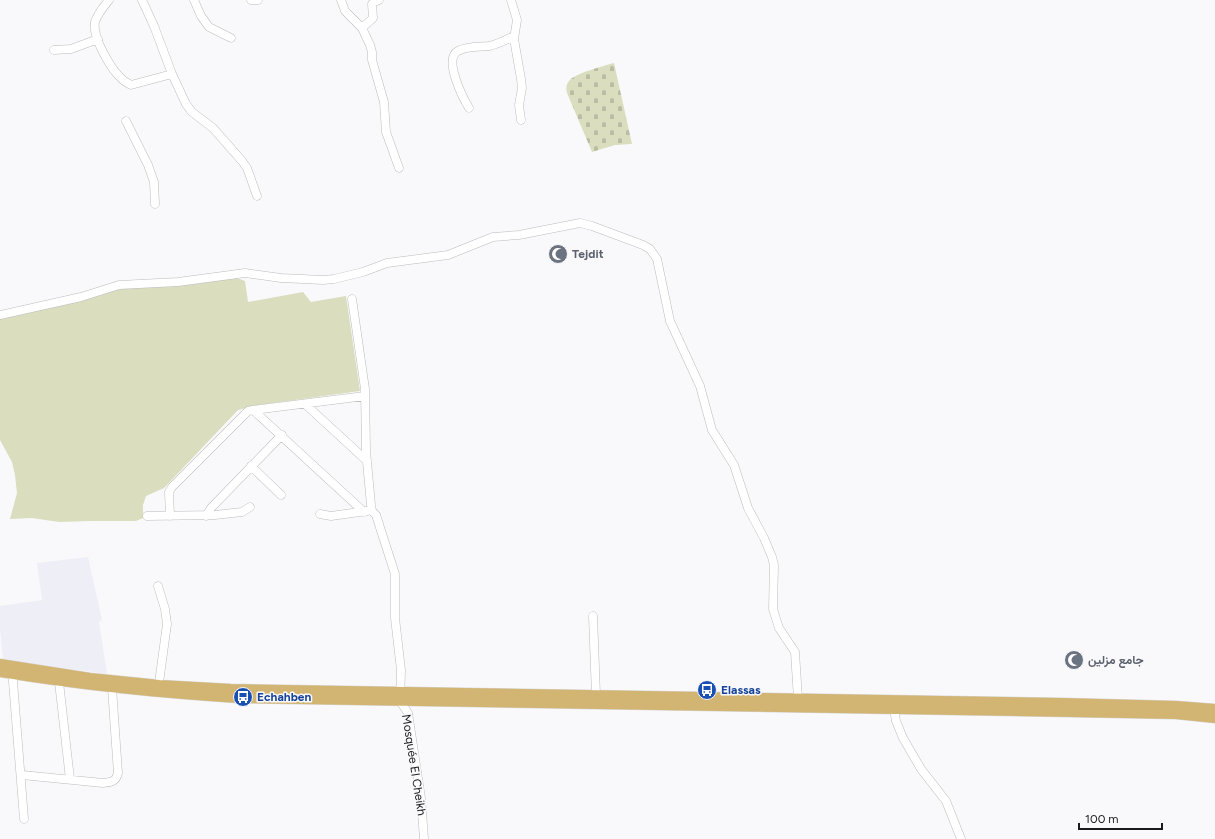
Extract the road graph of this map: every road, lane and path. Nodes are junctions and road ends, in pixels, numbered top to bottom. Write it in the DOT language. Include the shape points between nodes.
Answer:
graph roads {
  1 [pos="109,0"];
  2 [pos="142,0"];
  3 [pos="195,0"];
  4 [pos="251,0"];
  5 [pos="258,0"];
  6 [pos="341,0"];
  7 [pos="379,0"];
  8 [pos="511,0"];
  9 [pos="362,28"];
  10 [pos="514,36"];
  11 [pos="231,38"];
  12 [pos="98,39"];
  13 [pos="54,50"];
  14 [pos="172,74"];
  15 [pos="469,108"];
  16 [pos="521,120"];
  17 [pos="126,121"];
  18 [pos="399,168"];
  19 [pos="257,196"];
  20 [pos="154,204"];
  21 [pos="352,299"];
  22 [pos="0,315"];
  23 [pos="365,396"];
  24 [pos="305,404"];
  25 [pos="253,410"];
  26 [pos="282,435"];
  27 [pos="366,461"];
  28 [pos="252,466"];
  29 [pos="281,495"];
  30 [pos="250,507"];
  31 [pos="368,511"];
  32 [pos="320,514"];
  33 [pos="147,516"];
  34 [pos="170,516"];
  35 [pos="206,516"];
  36 [pos="158,586"];
  37 [pos="593,616"];
  38 [pos="0,664"];
  39 [pos="12,670"];
  40 [pos="0,672"];
  41 [pos="59,682"];
  42 [pos="401,682"];
  43 [pos="112,688"];
  44 [pos="158,689"];
  45 [pos="389,693"];
  46 [pos="260,695"];
  47 [pos="596,695"];
  48 [pos="403,696"];
  49 [pos="798,699"];
  50 [pos="639,700"];
  51 [pos="417,702"];
  52 [pos="893,705"];
  53 [pos="1215,709"];
  54 [pos="1176,710"];
  55 [pos="408,713"];
  56 [pos="1215,718"];
  57 [pos="22,775"];
  58 [pos="70,779"];
  59 [pos="24,820"];
  60 [pos="424,839"];
  61 [pos="961,839"];
  1 -- 12 [label="street" via="95,20"];
  2 -- 14 [label="street"];
  3 -- 11 [label="street" via="201,16 209,27"];
  4 -- 5 [label="street"];
  6 -- 9 [label="street" via="345,10"];
  7 -- 9 [label="street" via="372,4 372,18"];
  8 -- 10 [label="street" via="517,20"];
  9 -- 18 [label="street" via="369,40 384,102 386,132"];
  10 -- 15 [label="street" via="499,43 457,51 454,55 456,80"];
  10 -- 16 [label="street" via="521,79"];
  12 -- 13 [label="street" via="71,49"];
  12 -- 14 [label="street" via="116,73 132,85"];
  14 -- 19 [label="street" via="192,112 213,128 247,168"];
  17 -- 20 [label="street" via="154,182"];
  21 -- 23 [label="street"];
  22 -- 49 [label="street" via="81,297 118,285 178,282 245,273 323,280 363,272 387,263 448,255 493,237 519,235 580,223 643,245 650,249 657,259 670,321 700,386 712,430 734,465 748,508 772,557 773,609 779,628 795,652"];
  23 -- 24 [label="street"];
  23 -- 27 [label="street"];
  24 -- 25 [label="street"];
  24 -- 27 [label="street"];
  25 -- 26 [label="street"];
  25 -- 34 [label="street" via="245,414 172,487 169,492"];
  26 -- 28 [label="street"];
  26 -- 31 [label="street"];
  27 -- 31 [label="street"];
  28 -- 29 [label="street"];
  28 -- 35 [label="street"];
  30 -- 35 [label="street" via="242,512"];
  31 -- 32 [label="street" via="331,516"];
  31 -- 42 [label="street" via="376,515 395,574 395,618"];
  33 -- 34 [label="street"];
  34 -- 35 [label="street"];
  36 -- 44 [label="street" via="167,624"];
  37 -- 47 [label="street"];
  38 -- 39 [label="main road"];
  39 -- 40 [label="main road"];
  39 -- 41 [label="main road"];
  39 -- 44 [label="main road" via="90,678"];
  39 -- 57 [label="street"];
  41 -- 43 [label="main road"];
  41 -- 58 [label="street"];
  42 -- 45 [label="street"];
  42 -- 48 [label="street, Mosquée El Cheikh" via="405,689"];
  43 -- 44 [label="main road"];
  43 -- 58 [label="street" via="117,778 111,782"];
  44 -- 46 [label="main road"];
  45 -- 46 [label="main road"];
  45 -- 48 [label="main road"];
  46 -- 48 [label="main road"];
  47 -- 48 [label="main road"];
  47 -- 50 [label="main road"];
  48 -- 51 [label="main road"];
  48 -- 55 [label="street, Mosquée El Cheikh"];
  49 -- 50 [label="main road"];
  49 -- 52 [label="main road"];
  50 -- 51 [label="main road"];
  50 -- 52 [label="main road"];
  51 -- 55 [label="street" via="411,706"];
  52 -- 54 [label="main road"];
  52 -- 61 [label="street" via="903,738 921,769 949,807"];
  53 -- 54 [label="main road"];
  54 -- 56 [label="main road"];
  55 -- 60 [label="street, Mosquée El Cheikh" via="421,798"];
  57 -- 58 [label="street"];
  57 -- 59 [label="street"];
}
